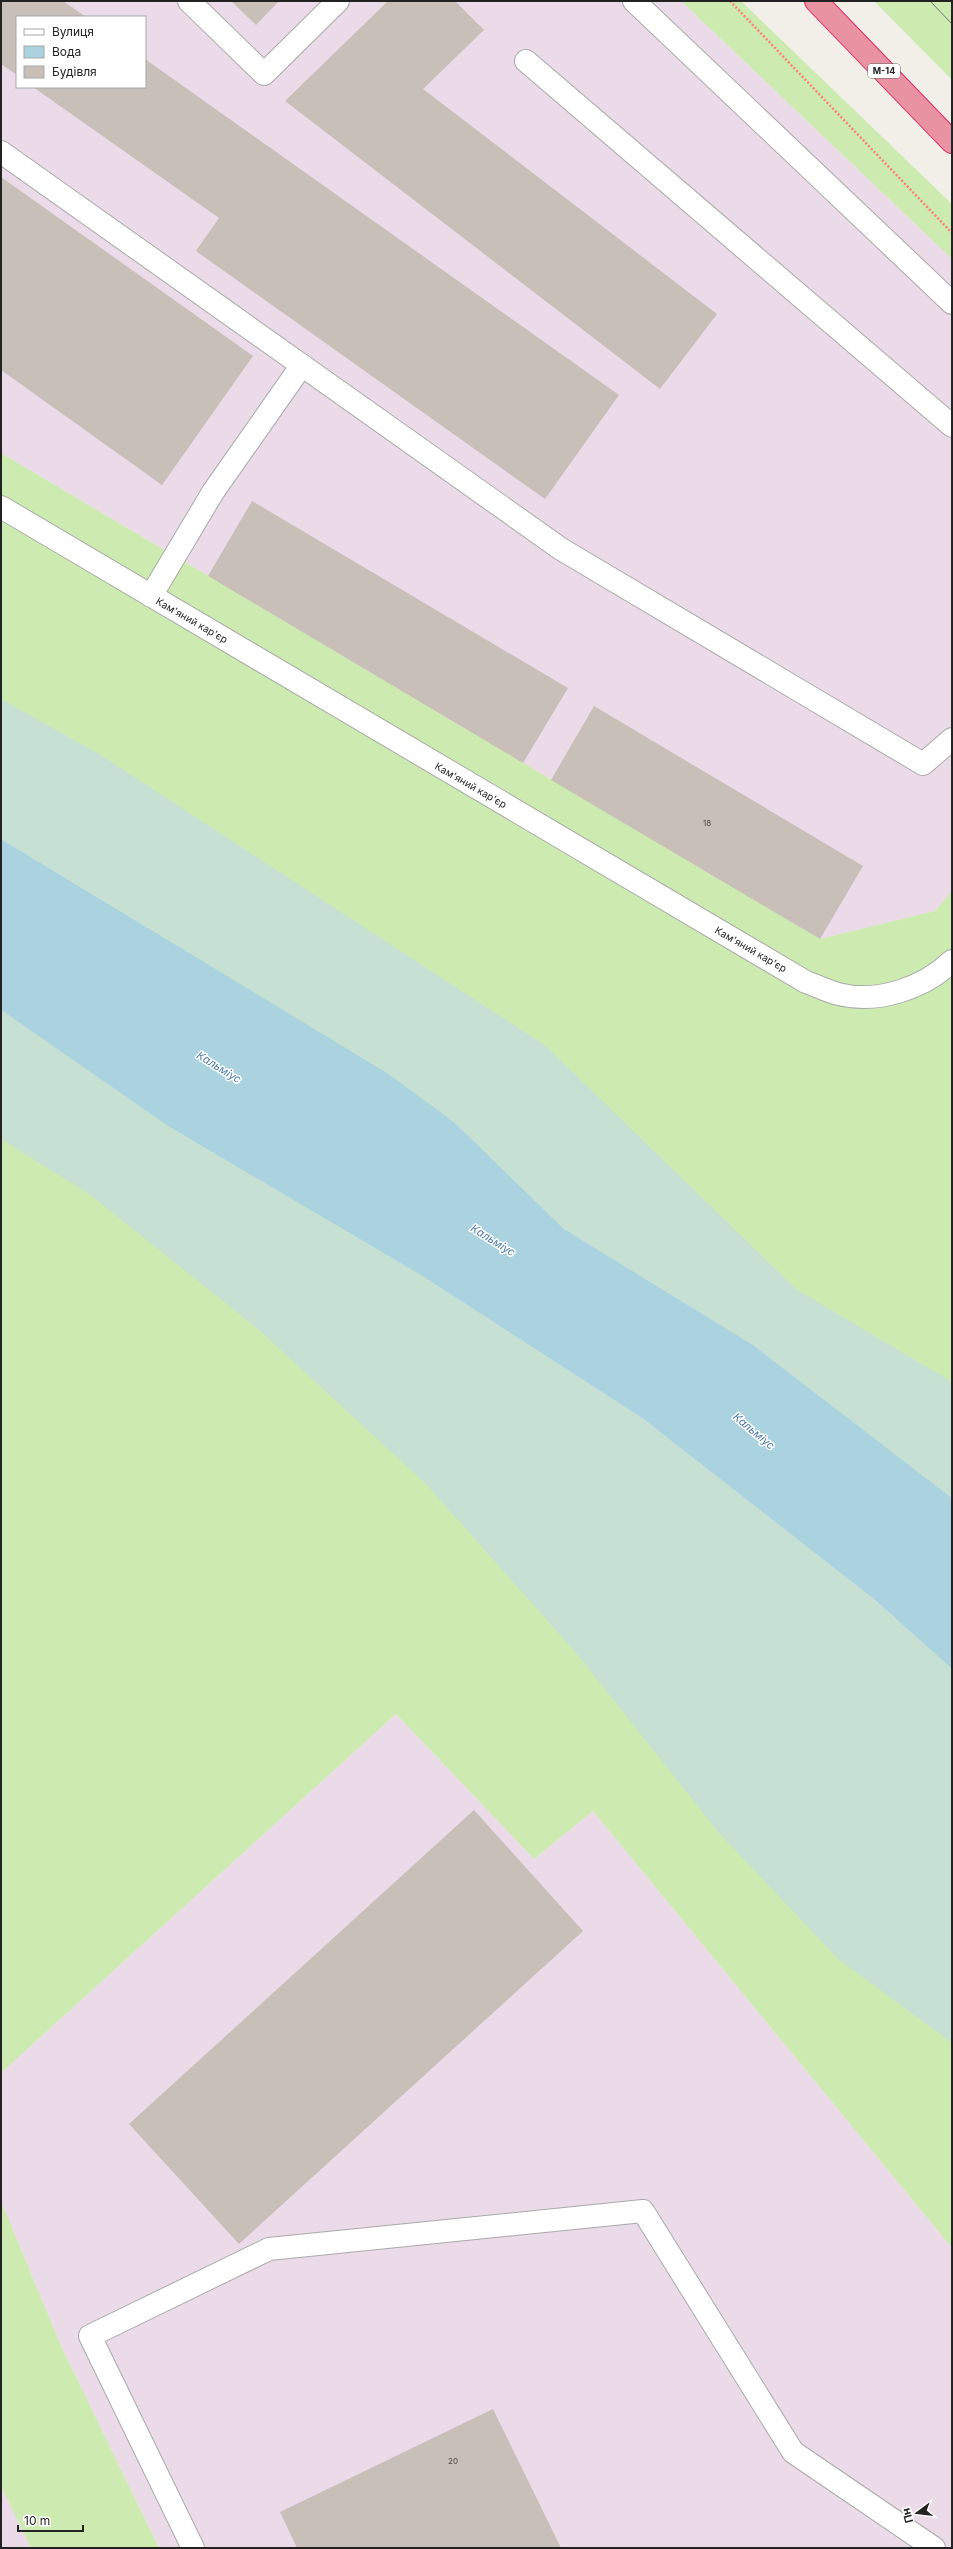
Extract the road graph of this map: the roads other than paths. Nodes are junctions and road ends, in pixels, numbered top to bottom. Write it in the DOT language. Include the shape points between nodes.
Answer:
graph roads {
  1 [pos="189,1"];
  2 [pos="338,1"];
  3 [pos="634,1"];
  4 [pos="816,1"];
  5 [pos="526,61"];
  6 [pos="952,142"];
  7 [pos="1,152"];
  8 [pos="952,303"];
  9 [pos="302,365"];
  10 [pos="952,426"];
  11 [pos="1,507"];
  12 [pos="151,596"];
  13 [pos="952,739"];
  14 [pos="952,961"];
  15 [pos="193,2548"];
  16 [pos="934,2548"];
  1 -- 2 [label="street" via="264,74"];
  3 -- 8 [label="street"];
  4 -- 6 [label="highway, М-14"];
  5 -- 10 [label="street"];
  7 -- 9 [label="street"];
  9 -- 12 [label="street" via="213,492"];
  9 -- 13 [label="street" via="561,549 923,764"];
  11 -- 12 [label="street, Кам'яний кар'єр"];
  12 -- 14 [label="street, Кам'яний кар'єр" via="806,982 839,994 874,996 909,989 939,973"];
  15 -- 16 [label="street" via="90,2336 269,2249 643,2211 793,2452"];
}
